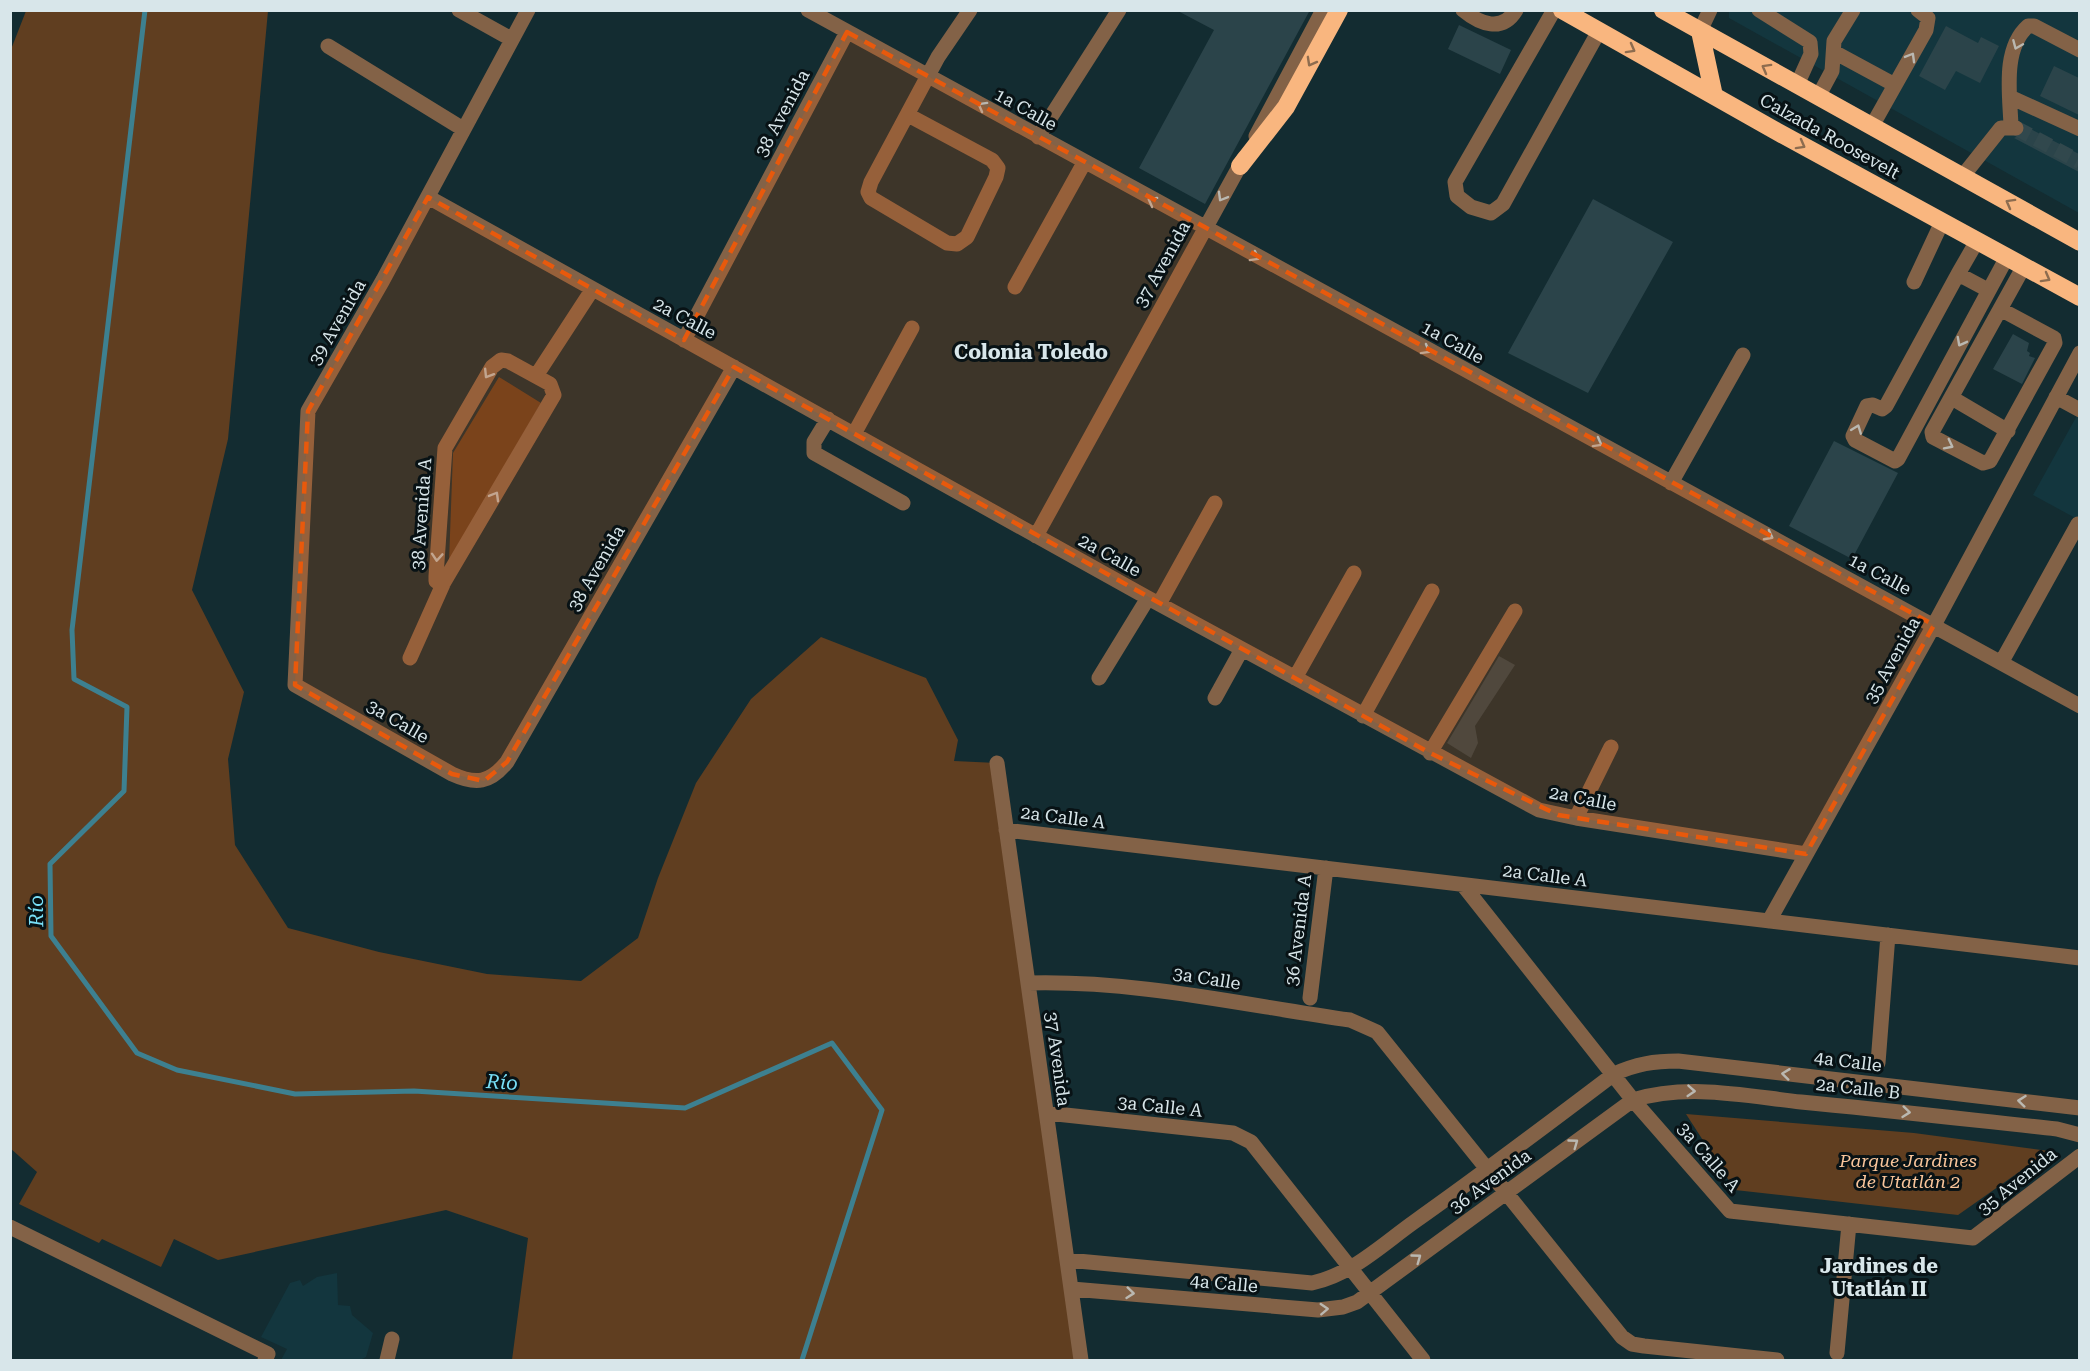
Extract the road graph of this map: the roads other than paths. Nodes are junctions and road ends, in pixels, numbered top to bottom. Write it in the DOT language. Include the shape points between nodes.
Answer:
graph roads {
  1 [pos="459,10"];
  2 [pos="528,10"];
  3 [pos="808,10"];
  4 [pos="970,10"];
  5 [pos="1119,10"];
  6 [pos="1323,10"];
  7 [pos="1339,10"];
  8 [pos="1463,10"];
  9 [pos="1516,10"];
  10 [pos="1554,10"];
  11 [pos="1562,10"];
  12 [pos="1663,10"];
  13 [pos="1710,10"];
  14 [pos="1759,10"];
  15 [pos="1853,10"];
  16 [pos="1918,10"];
  17 [pos="1700,31"];
  18 [pos="848,32"];
  19 [pos="1599,32"];
  20 [pos="511,39"];
  21 [pos="328,46"];
  22 [pos="2079,50"];
  23 [pos="1834,52"];
  24 [pos="928,76"];
  25 [pos="1797,85"];
  26 [pos="1895,85"];
  27 [pos="1714,96"];
  28 [pos="1818,97"];
  29 [pos="2010,97"];
  30 [pos="908,115"];
  31 [pos="1872,126"];
  32 [pos="464,129"];
  33 [pos="2079,129"];
  34 [pos="1038,137"];
  35 [pos="1084,163"];
  36 [pos="1240,166"];
  37 [pos="1962,177"];
  38 [pos="428,197"];
  39 [pos="1942,222"];
  40 [pos="1204,229"];
  41 [pos="1977,241"];
  42 [pos="2079,242"];
  43 [pos="2007,257"];
  44 [pos="2024,266"];
  45 [pos="1958,274"];
  46 [pos="1914,282"];
  47 [pos="1015,286"];
  48 [pos="592,290"];
  49 [pos="1988,290"];
  50 [pos="2079,297"];
  51 [pos="2000,309"];
  52 [pos="912,328"];
  53 [pos="684,340"];
  54 [pos="1743,355"];
  55 [pos="2079,355"];
  56 [pos="734,367"];
  57 [pos="536,376"];
  58 [pos="2056,397"];
  59 [pos="1952,398"];
  60 [pos="2079,410"];
  61 [pos="828,420"];
  62 [pos="2008,431"];
  63 [pos="854,434"];
  64 [pos="1671,483"];
  65 [pos="903,502"];
  66 [pos="1215,502"];
  67 [pos="2078,524"];
  68 [pos="1036,536"];
  69 [pos="1354,573"];
  70 [pos="444,582"];
  71 [pos="1432,591"];
  72 [pos="1153,601"];
  73 [pos="1515,611"];
  74 [pos="1934,626"];
  75 [pos="1242,649"];
  76 [pos="410,658"];
  77 [pos="2001,663"];
  78 [pos="1099,678"];
  79 [pos="1295,678"];
  80 [pos="295,685"];
  81 [pos="1215,698"];
  82 [pos="2079,706"];
  83 [pos="1363,716"];
  84 [pos="1611,747"];
  85 [pos="1430,753"];
  86 [pos="997,763"];
  87 [pos="484,781"];
  88 [pos="1576,818"];
  89 [pos="1006,830"];
  90 [pos="1806,854"];
  91 [pos="1326,868"];
  92 [pos="1463,885"];
  93 [pos="1769,921"];
  94 [pos="1888,935"];
  95 [pos="2079,957"];
  96 [pos="1028,983"];
  97 [pos="1310,998"];
  98 [pos="1878,1064"];
  99 [pos="1614,1074"];
  100 [pos="1877,1084"];
  101 [pos="1633,1100"];
  102 [pos="2079,1108"];
  103 [pos="1875,1109"];
  104 [pos="1047,1113"];
  105 [pos="2079,1135"];
  106 [pos="2079,1156"];
  107 [pos="1488,1170"];
  108 [pos="1506,1193"];
  109 [pos="1849,1224"];
  110 [pos="10,1227"];
  111 [pos="1978,1236"];
  112 [pos="1067,1260"];
  113 [pos="1351,1267"];
  114 [pos="1072,1289"];
  115 [pos="1369,1292"];
  116 [pos="392,1340"];
  117 [pos="1838,1353"];
  118 [pos="267,1357"];
  119 [pos="387,1360"];
  120 [pos="1081,1360"];
  121 [pos="1423,1360"];
  122 [pos="1778,1360"];
  1 -- 20 [label="street"];
  2 -- 20 [label="street, 39 Avenida"];
  3 -- 18 [label="street, 1a Calle"];
  4 -- 24 [label="street"];
  5 -- 34 [label="street"];
  6 -- 36 [label="street, 37 Avenida"];
  7 -- 36 [label="highway, one-way" via="1286,107"];
  8 -- 9 [label="street" via="1495,25 1506,23"];
  10 -- 19 [label="street" via="1455,182 1456,196 1471,207 1491,213 1503,204"];
  11 -- 19 [label="highway, Calzada Roosevelt"];
  12 -- 17 [label="highway, Calzada Roosevelt"];
  13 -- 17 [label="street"];
  14 -- 25 [label="street" via="1810,42 1811,54"];
  15 -- 23 [label="street" via="1834,41"];
  26 -- 16 [label="street, one-way" via="1926,30 1928,18"];
  25 -- 17 [label="highway, Calzada Roosevelt, one-way"];
  17 -- 27 [label="highway"];
  18 -- 24 [label="street, 1a Calle"];
  18 -- 53 [label="street, 38 Avenida"];
  19 -- 27 [label="highway, Calzada Roosevelt, one-way"];
  20 -- 32 [label="street, 39 Avenida"];
  21 -- 32 [label="street"];
  22 -- 29 [label="street, one-way" via="2028,26 2010,62"];
  23 -- 26 [label="street"];
  23 -- 28 [label="street" via="1832,71"];
  24 -- 30 [label="street"];
  34 -- 24 [label="street, 1a Calle, one-way"];
  25 -- 28 [label="highway, Calzada Roosevelt"];
  26 -- 31 [label="street"];
  27 -- 39 [label="highway, Calzada Roosevelt, one-way"];
  28 -- 31 [label="highway, Calzada Roosevelt"];
  29 -- 33 [label="street"];
  29 -- 37 [label="street" via="2013,127 2001,128"];
  30 -- 30 [label="street" via="868,192 871,198 947,243 957,244 967,237 998,168 992,160"];
  31 -- 37 [label="highway, Calzada Roosevelt"];
  32 -- 38 [label="street, 39 Avenida"];
  34 -- 35 [label="street, 1a Calle"];
  40 -- 35 [label="street, 1a Calle, one-way"];
  35 -- 47 [label="street"];
  36 -- 40 [label="street, 37 Avenida, one-way"];
  42 -- 37 [label="highway, Calzada Roosevelt, one-way"];
  38 -- 48 [label="street, 2a Calle"];
  38 -- 80 [label="street, 39 Avenida" via="308,411"];
  39 -- 41 [label="highway, Calzada Roosevelt"];
  39 -- 46 [label="street"];
  40 -- 64 [label="street, 1a Calle, one-way"];
  40 -- 68 [label="street, 37 Avenida"];
  41 -- 43 [label="highway, Calzada Roosevelt"];
  41 -- 45 [label="street"];
  43 -- 44 [label="highway, Calzada Roosevelt"];
  43 -- 49 [label="street"];
  44 -- 50 [label="highway, Calzada Roosevelt, one-way"];
  44 -- 51 [label="street"];
  45 -- 49 [label="street"];
  49 -- 45 [label="street, one-way" via="1898,459 1854,440 1867,406 1886,406"];
  48 -- 53 [label="street, 2a Calle"];
  48 -- 57 [label="street"];
  51 -- 59 [label="street"];
  51 -- 62 [label="street" via="2054,338 2055,343"];
  52 -- 63 [label="street"];
  53 -- 56 [label="street, 2a Calle"];
  54 -- 64 [label="street"];
  55 -- 58 [label="street, 35 Avenida"];
  56 -- 61 [label="street, 2a Calle"];
  56 -- 87 [label="street, 38 Avenida" via="507,762"];
  70 -- 57 [label="street, 38 Avenida A, one-way" via="554,395 553,387"];
  57 -- 70 [label="street, 38 Avenida A, one-way" via="508,361 497,363 445,448 436,576 436,581"];
  58 -- 60 [label="street"];
  58 -- 74 [label="street, 35 Avenida"];
  59 -- 62 [label="street"];
  59 -- 62 [label="street, one-way" via="1932,432 1933,437 1986,463"];
  61 -- 63 [label="street, 2a Calle"];
  61 -- 65 [label="street" via="814,442 814,453"];
  63 -- 68 [label="street, 2a Calle"];
  64 -- 74 [label="street, 1a Calle, one-way"];
  66 -- 72 [label="street"];
  67 -- 77 [label="street"];
  68 -- 72 [label="street, 2a Calle"];
  69 -- 79 [label="street"];
  70 -- 76 [label="street"];
  71 -- 83 [label="street"];
  72 -- 75 [label="street, 2a Calle"];
  72 -- 78 [label="street"];
  73 -- 85 [label="street"];
  74 -- 77 [label="street, 1a Calle"];
  74 -- 90 [label="street, 35 Avenida"];
  75 -- 79 [label="street, 2a Calle"];
  75 -- 81 [label="street"];
  77 -- 82 [label="street, 1a Calle"];
  79 -- 83 [label="street, 2a Calle"];
  80 -- 87 [label="street, 3a Calle" via="452,774 467,781"];
  83 -- 85 [label="street, 2a Calle"];
  84 -- 88 [label="street"];
  85 -- 88 [label="street, 2a Calle" via="1539,810"];
  86 -- 89 [label="street, 37 Avenida"];
  88 -- 90 [label="street, 2a Calle"];
  89 -- 91 [label="street, 2a Calle A"];
  89 -- 96 [label="street, 37 Avenida"];
  90 -- 93 [label="street, 35 Avenida"];
  91 -- 92 [label="street, 2a Calle A"];
  91 -- 97 [label="street, 36 Avenida A"];
  92 -- 93 [label="street, 2a Calle A"];
  92 -- 99 [label="street, 3a Calle A"];
  93 -- 94 [label="street, 2a Calle A"];
  94 -- 95 [label="street, 2a Calle A"];
  94 -- 98 [label="street"];
  96 -- 104 [label="street, 37 Avenida"];
  96 -- 107 [label="street, 3a Calle" via="1077,982 1141,988 1350,1020 1377,1032"];
  100 -- 99 [label="street, 4a Calle, one-way" via="1678,1061 1634,1065"];
  99 -- 101 [label="street, 3a Calle A"];
  99 -- 107 [label="street, 36 Avenida"];
  102 -- 100 [label="street, 4a Calle, one-way"];
  100 -- 103 [label="street"];
  101 -- 103 [label="street, 2a Calle B, one-way" via="1659,1092 1685,1091"];
  108 -- 101 [label="street, 36 Avenida, one-way"];
  101 -- 109 [label="street, 3a Calle A" via="1730,1211"];
  103 -- 105 [label="street, 2a Calle B, one-way" via="2057,1129"];
  104 -- 112 [label="street, 37 Avenida"];
  104 -- 113 [label="street, 3a Calle A" via="1233,1133 1251,1142"];
  106 -- 111 [label="street, 35 Avenida"];
  107 -- 108 [label="street"];
  107 -- 113 [label="street, 36 Avenida"];
  115 -- 108 [label="street, 36 Avenida, one-way"];
  108 -- 122 [label="street" via="1613,1328 1632,1344"];
  109 -- 111 [label="street, 3a Calle A" via="1966,1238"];
  109 -- 117 [label="street"];
  110 -- 118 [label="street"];
  112 -- 113 [label="street, 4a Calle" via="1312,1283"];
  112 -- 114 [label="street, 37 Avenida"];
  113 -- 115 [label="street, 3a Calle A"];
  114 -- 115 [label="street, 4a Calle, one-way" via="1318,1310 1343,1307"];
  114 -- 120 [label="street, 37 Avenida"];
  115 -- 121 [label="street, 3a Calle A"];
  116 -- 119 [label="street"];
}
